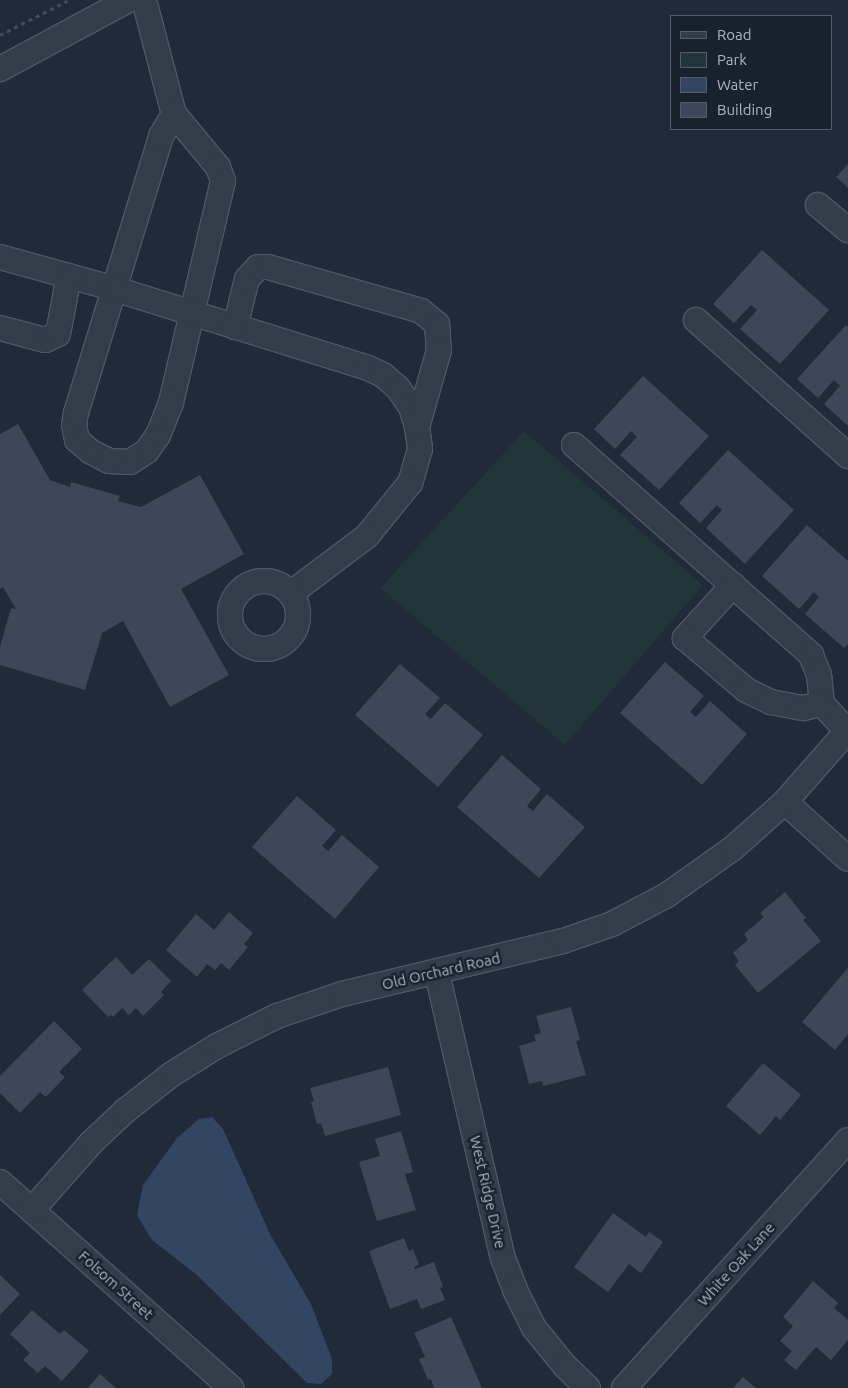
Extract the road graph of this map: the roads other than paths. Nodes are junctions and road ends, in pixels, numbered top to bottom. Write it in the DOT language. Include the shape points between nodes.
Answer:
graph roads {
  1 [pos="128,0"];
  2 [pos="144,0"];
  3 [pos="0,69"];
  4 [pos="174,114"];
  5 [pos="818,204"];
  6 [pos="848,230"];
  7 [pos="0,257"];
  8 [pos="69,276"];
  9 [pos="115,289"];
  10 [pos="192,313"];
  11 [pos="696,320"];
  12 [pos="235,327"];
  13 [pos="0,328"];
  14 [pos="417,427"];
  15 [pos="574,445"];
  16 [pos="848,456"];
  17 [pos="733,585"];
  18 [pos="291,593"];
  19 [pos="822,704"];
  20 [pos="848,730"];
  21 [pos="785,802"];
  22 [pos="848,859"];
  23 [pos="438,972"];
  24 [pos="848,1140"];
  25 [pos="0,1182"];
  26 [pos="32,1210"];
  27 [pos="231,1388"];
  28 [pos="588,1388"];
  29 [pos="624,1388"];
  1 -- 3 [label="street"];
  2 -- 4 [label="street"];
  4 -- 9 [label="street" via="162,136"];
  4 -- 10 [label="street" via="218,167 222,181"];
  5 -- 6 [label="street"];
  7 -- 8 [label="street"];
  8 -- 9 [label="street"];
  8 -- 13 [label="street" via="58,334 45,340"];
  9 -- 10 [label="street"];
  9 -- 10 [label="street" via="74,426 77,440 109,461 130,462 147,451 158,435 171,403"];
  10 -- 12 [label="street"];
  11 -- 16 [label="street"];
  12 -- 14 [label="street" via="383,375 407,401"];
  12 -- 14 [label="street" via="248,279 258,267 268,267 421,311 437,324 439,350"];
  14 -- 18 [label="street" via="420,449 410,483 367,536"];
  15 -- 17 [label="street"];
  17 -- 19 [label="street" via="811,655 819,675"];
  17 -- 19 [label="street" via="685,638 746,690 771,702 802,708"];
  19 -- 20 [label="street"];
  20 -- 21 [label="street, Old Orchard Road"];
  21 -- 22 [label="street"];
  21 -- 23 [label="street, Old Orchard Road" via="732,849 667,895 612,924 563,941"];
  23 -- 26 [label="street, Old Orchard Road" via="314,1003 277,1016 217,1046 172,1074 125,1111 91,1143"];
  23 -- 28 [label="street, West Ridge Drive" via="503,1258 534,1328"];
  24 -- 29 [label="street, White Oak Lane"];
  25 -- 26 [label="street, Folsom Street"];
  26 -- 27 [label="street, Folsom Street"];
}
